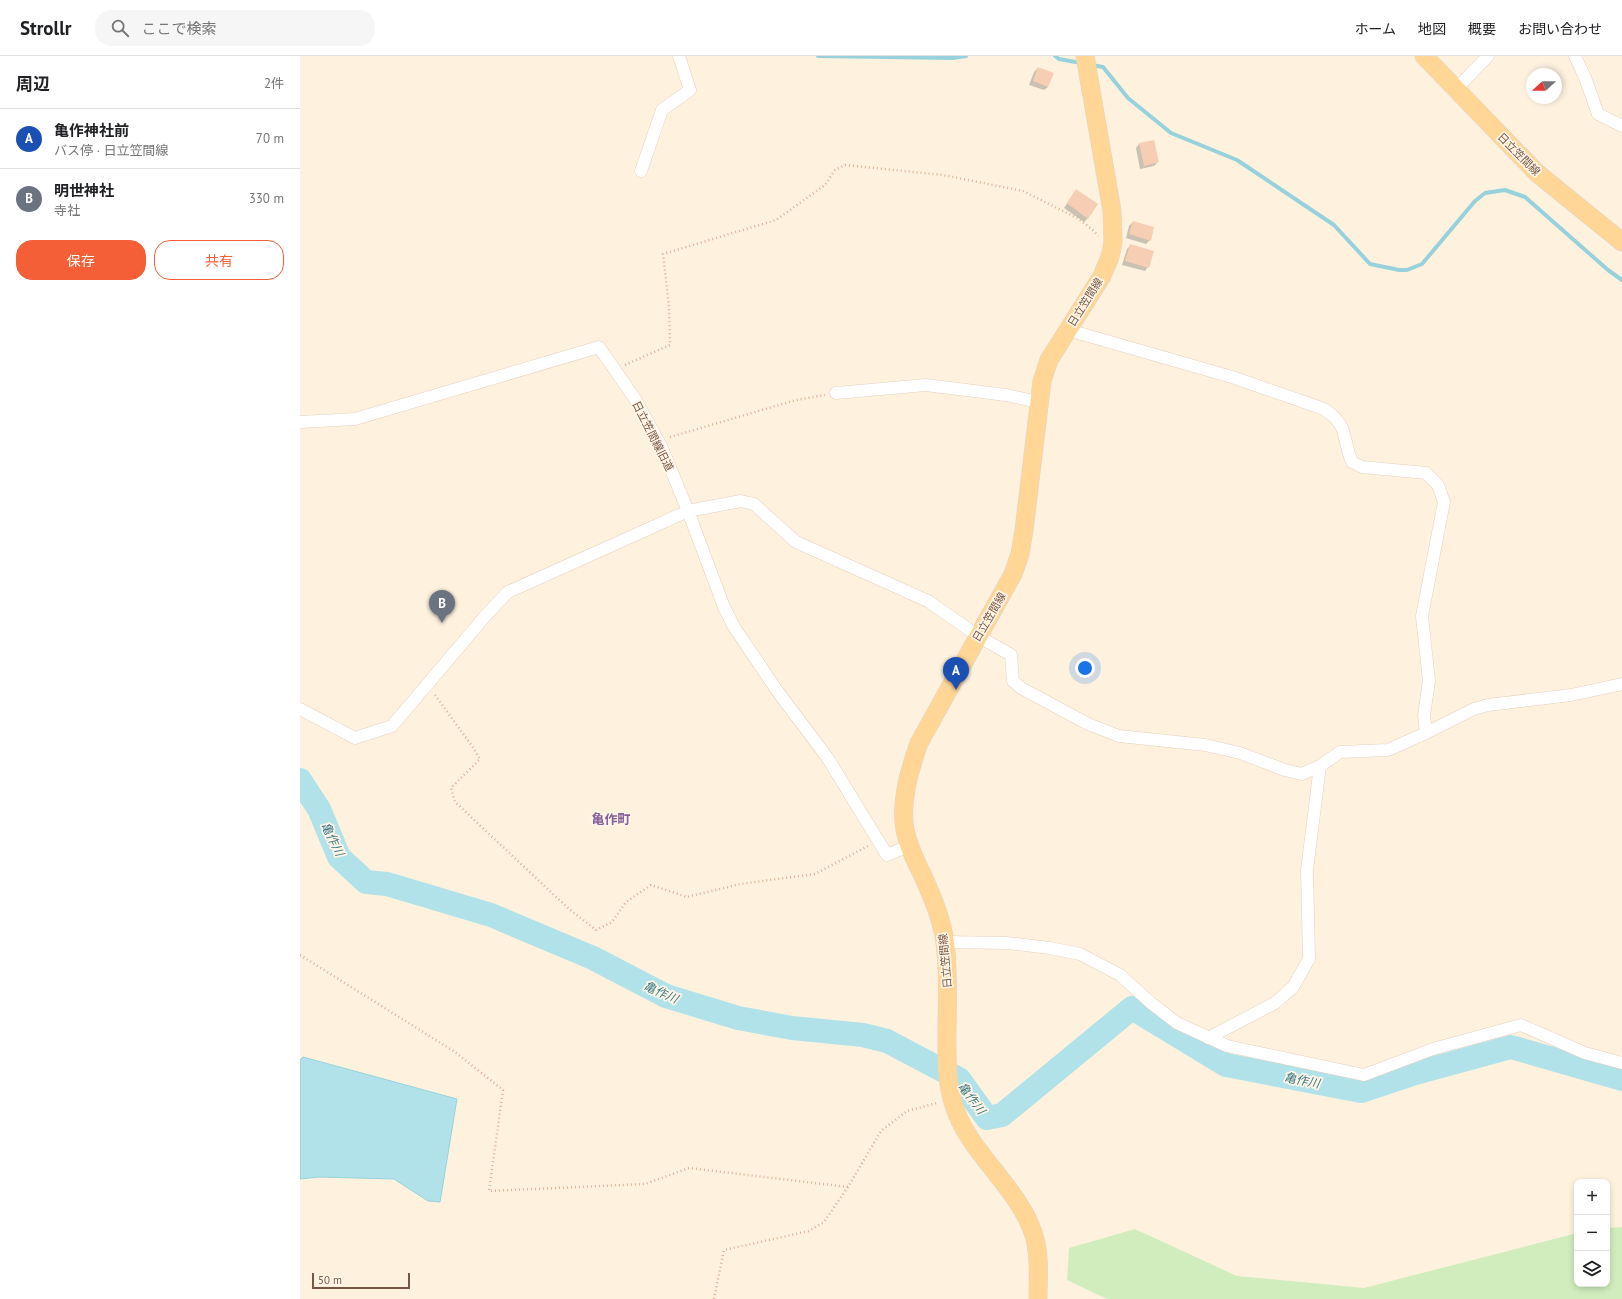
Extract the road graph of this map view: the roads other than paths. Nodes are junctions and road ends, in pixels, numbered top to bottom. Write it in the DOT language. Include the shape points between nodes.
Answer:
graph roads {
  1 [pos="679,56"];
  2 [pos="1424,56"];
  3 [pos="1488,56"];
  4 [pos="1575,56"];
  5 [pos="1086,60"];
  6 [pos="1456,89"];
  7 [pos="1622,126"];
  8 [pos="641,171"];
  9 [pos="1622,242"];
  10 [pos="1068,330"];
  11 [pos="836,393"];
  12 [pos="1038,402"];
  13 [pos="300,422"];
  14 [pos="688,511"];
  15 [pos="978,636"];
  16 [pos="1622,684"];
  17 [pos="300,709"];
  18 [pos="1426,734"];
  19 [pos="1320,766"];
  20 [pos="909,846"];
  21 [pos="945,942"];
  22 [pos="1208,1038"];
  23 [pos="1622,1063"];
  24 [pos="1038,1299"];
  1 -- 8 [label="street" via="690,90 662,110"];
  2 -- 6 [label="main road, 日立笠間線"];
  3 -- 6 [label="street"];
  4 -- 7 [label="street" via="1598,114"];
  5 -- 10 [label="main road, 日立笠間線" via="1112,211 1113,242 1102,276"];
  6 -- 9 [label="main road, 日立笠間線" via="1537,173"];
  10 -- 12 [label="main road, 日立笠間線" via="1049,360"];
  10 -- 18 [label="street" via="1232,377 1324,409 1342,427 1352,462 1362,466 1426,473 1438,485 1444,502 1422,616 1428,681 1424,715"];
  11 -- 12 [label="street" via="926,385 1006,395"];
  12 -- 15 [label="main road, 日立笠間線" via="1020,554 1013,574"];
  13 -- 14 [label="street, 日立笠間線旧道" via="356,419 599,347 635,399 658,441"];
  14 -- 15 [label="street" via="741,501 754,504 796,542 928,601"];
  14 -- 17 [label="street" via="508,592 392,726 355,738"];
  14 -- 20 [label="street, 日立笠間線旧道" via="734,627 778,692 827,757 887,855"];
  15 -- 19 [label="street" via="1011,655 1013,681 1021,688 1088,724 1119,736 1205,745 1240,753 1302,774"];
  15 -- 20 [label="main road, 日立笠間線" via="919,743 903,805"];
  16 -- 18 [label="street" via="1571,695 1474,708"];
  18 -- 19 [label="street" via="1388,750 1340,752"];
  19 -- 22 [label="street" via="1307,870 1309,959 1293,987 1274,1003"];
  20 -- 21 [label="main road, 日立笠間線" via="932,895"];
  21 -- 22 [label="street" via="1007,943 1080,954 1120,975 1150,1003 1177,1023"];
  21 -- 24 [label="main road, 日立笠間線" via="947,1076 952,1099 966,1133 1027,1217 1035,1238 1038,1258"];
  22 -- 23 [label="street" via="1227,1046 1364,1075 1433,1049 1521,1025 1585,1053"];
}
